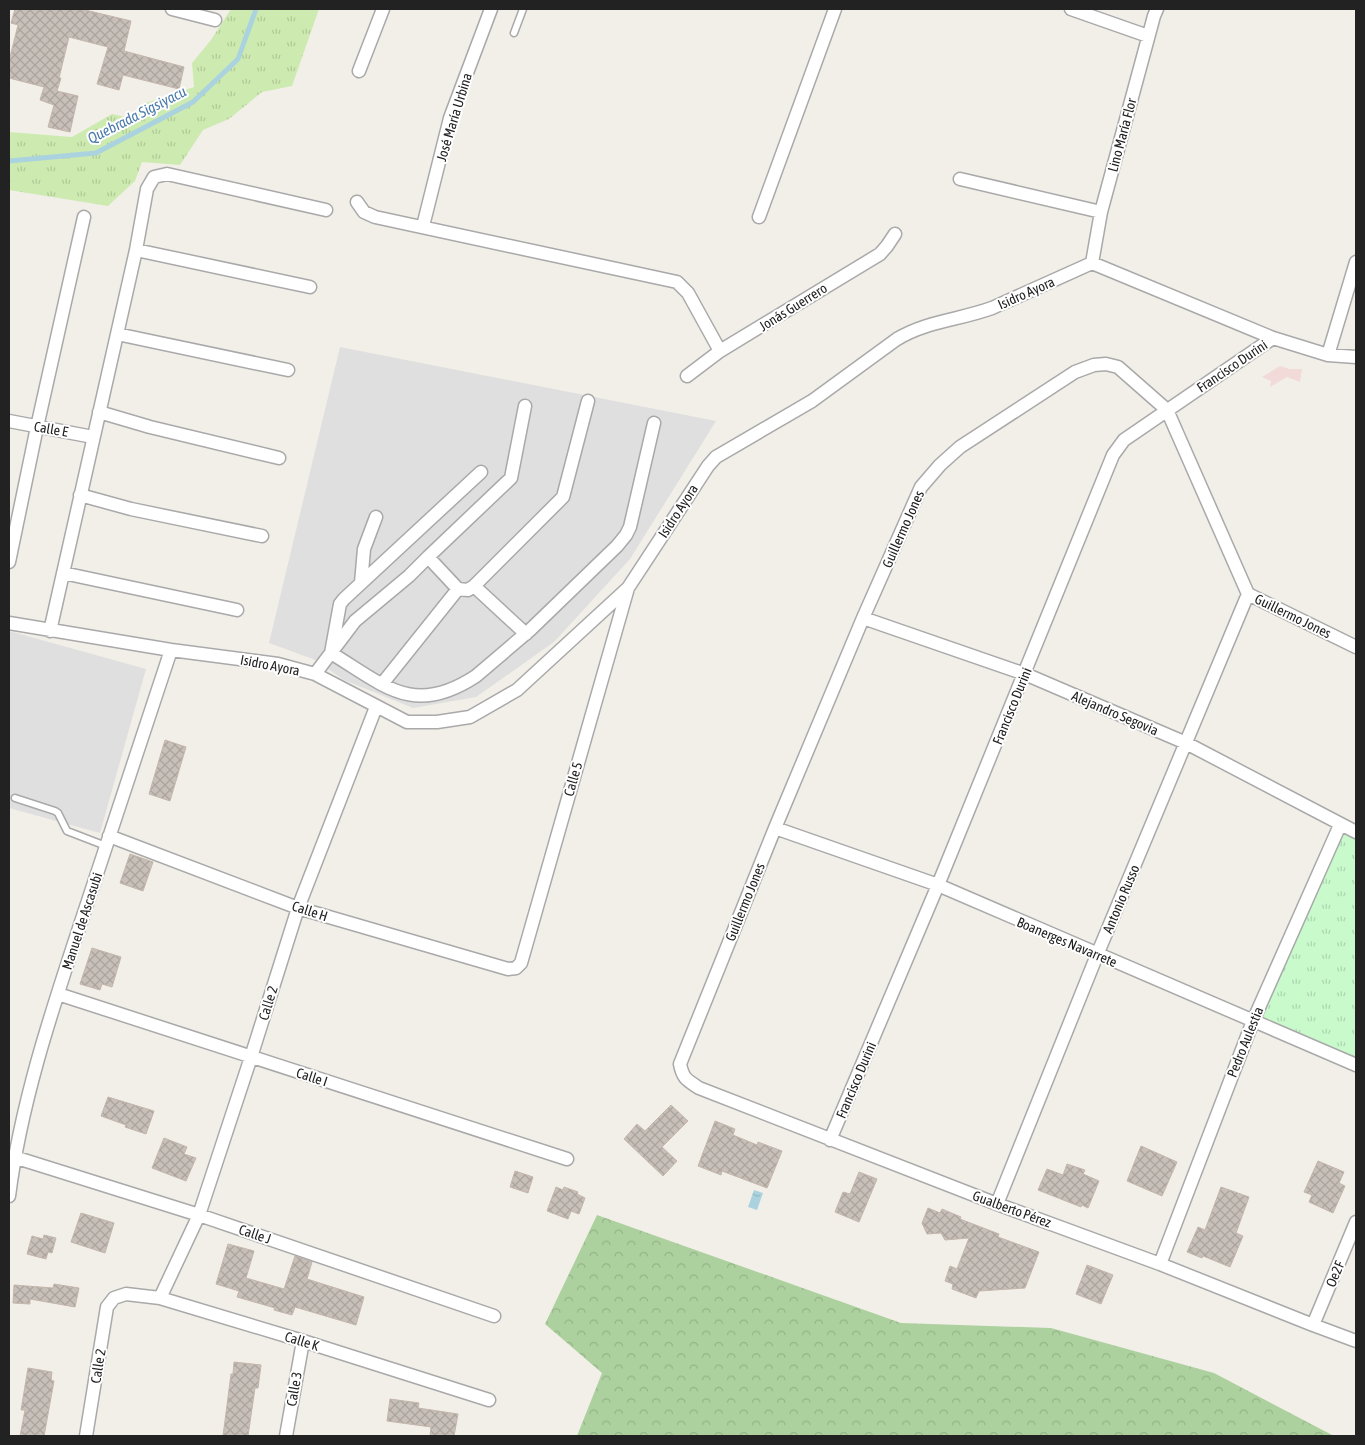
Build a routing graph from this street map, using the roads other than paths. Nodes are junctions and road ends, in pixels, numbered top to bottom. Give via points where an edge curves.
1 (172, 9) edge
2 (383, 9) edge
3 (490, 9) edge
4 (523, 9) edge
5 (835, 9) edge
6 (1072, 9) edge
7 (1157, 9) edge
8 (215, 20) dead end
9 (514, 33) dead end
10 (1148, 36) junction
11 (359, 71) dead end
12 (960, 178) dead end
13 (357, 202) dead end
14 (326, 210) dead end
15 (1101, 212) junction
16 (84, 217) dead end
17 (759, 217) dead end
18 (423, 226) junction
19 (895, 234) dead end
20 (136, 250) junction
21 (1356, 262) edge
22 (1092, 263) junction
23 (310, 287) dead end
24 (117, 334) junction
25 (1273, 338) junction
26 (720, 351) junction
27 (1328, 355) junction
28 (1356, 357) edge
29 (288, 370) dead end
30 (687, 376) dead end
31 (588, 401) dead end
32 (525, 406) dead end
33 (1167, 410) junction
34 (99, 412) junction
35 (9, 421) edge
36 (654, 423) dead end
37 (37, 427) junction
38 (93, 437) junction
39 (279, 458) dead end
40 (481, 472) dead end
41 (80, 495) junction
42 (376, 517) dead end
43 (262, 536) dead end
44 (428, 557) junction
45 (9, 562) edge
46 (63, 573) junction
47 (361, 583) junction
48 (474, 586) junction
49 (628, 588) junction
50 (458, 589) junction
51 (1248, 594) junction
52 (237, 610) dead end
53 (863, 618) junction
54 (9, 623) edge
55 (50, 631) junction
56 (526, 634) junction
57 (1356, 647) edge
58 (171, 650) junction
59 (331, 653) junction
60 (315, 674) junction
61 (1025, 674) junction
62 (382, 684) junction
63 (376, 707) junction
64 (1186, 743) junction
65 (15, 798) dead end
66 (1340, 825) junction
67 (775, 828) junction
68 (1356, 832) edge
69 (108, 841) junction
70 (938, 885) junction
71 (298, 908) junction
72 (1097, 955) junction
73 (516, 968) joint
74 (58, 994) junction
75 (1253, 1021) junction
76 (251, 1057) junction
77 (680, 1064) joint
78 (1356, 1065) edge
79 (830, 1140) junction
80 (14, 1157) junction
81 (567, 1159) dead end
82 (9, 1196) edge
83 (997, 1204) junction
84 (200, 1215) junction
85 (1356, 1222) edge
86 (1160, 1264) junction
87 (114, 1298) joint
88 (160, 1298) junction
89 (494, 1316) dead end
90 (1313, 1325) junction
91 (1356, 1340) edge
92 (303, 1341) junction
93 (489, 1400) dead end
94 (86, 1436) edge
95 (286, 1436) edge

1 - 8 street
2 - 11 street
3 - 18 street, José María Urbina via 450,118
4 - 9 lane
5 - 17 street
6 - 10 street
7 - 10 street, Lino María Flor
10 - 15 street, Lino María Flor
12 - 15 street
13 - 18 street via 370,215
14 - 20 street via 167,174 154,178 147,189
15 - 22 street, Lino María Flor
16 - 37 street
18 - 26 street via 677,282 688,293
19 - 26 street, Jonás Guerrero via 880,254
20 - 23 street
20 - 24 street
21 - 27 street
22 - 25 street
22 - 49 street, Isidro Ayora via 992,308 912,331 812,401 716,457
24 - 29 street
24 - 34 street
25 - 27 street
25 - 33 street, Francisco Durini
26 - 30 street, Jonás Guerrero
27 - 28 street
31 - 48 street via 563,497
32 - 44 street via 511,478
33 - 51 street, Guillermo Jones
33 - 53 street, Guillermo Jones via 1118,367 1094,365 1075,372 960,446 920,487
33 - 61 street, Francisco Durini via 1124,440 1113,455
34 - 38 street
34 - 39 street
35 - 37 street, Calle E
36 - 56 street via 626,535
37 - 38 street, Calle E
37 - 45 street
38 - 41 street
40 - 47 street
41 - 43 street
41 - 46 street
42 - 47 street via 364,549
44 - 50 street
44 - 59 street via 355,622
46 - 52 street
46 - 55 street
47 - 59 street via 340,604
48 - 50 street via 468,590
48 - 56 street
49 - 63 street, Isidro Ayora via 516,690 470,717 407,722
49 - 73 street, Calle 5 via 521,963
50 - 62 street
51 - 57 street, Guillermo Jones
51 - 64 street, Antonio Russo
53 - 61 street, Alejandro Segovia
53 - 67 street, Guillermo Jones
54 - 55 street, Isidro Ayora
55 - 58 street, Isidro Ayora
56 - 62 street via 476,676 446,692 415,696
58 - 60 street, Isidro Ayora via 278,664
58 - 69 street, Manuel de Ascasubi
59 - 60 street
59 - 62 street
60 - 63 street, Isidro Ayora
61 - 64 street, Alejandro Segovia
61 - 70 street, Francisco Durini
63 - 71 street, Calle 2
64 - 66 street, Alejandro Segovia
64 - 72 street, Antonio Russo
65 - 69 lane via 55,810 67,831
66 - 68 street, Alejandro Segovia
66 - 75 street, Pedro Aulestia
67 - 70 street, Boanerges Navarrete
67 - 77 street, Guillermo Jones
69 - 71 street, Calle H
69 - 74 street, Manuel de Ascasubi
70 - 72 street, Boanerges Navarrete
70 - 79 street, Francisco Durini
71 - 73 street, Calle H via 508,970
71 - 76 street, Calle 2
72 - 75 street, Boanerges Navarrete
72 - 83 street, Antonio Russo
74 - 76 street, Calle I
74 - 80 street, Manuel de Ascasubi
75 - 78 street, Boanerges Navarrete
75 - 86 street, Pedro Aulestia
76 - 81 street, Calle I
76 - 84 street, Calle 2
77 - 79 street, Gualberto Pérez via 686,1081 699,1088
79 - 83 street, Gualberto Pérez
80 - 82 street, Manuel de Ascasubi
80 - 84 street, Calle J
83 - 86 street, Gualberto Pérez
84 - 88 street, Calle 2
84 - 89 street, Calle J
85 - 90 street, Oe2F
86 - 90 street, Gualberto Pérez
87 - 88 street, Calle K via 126,1294
87 - 94 street, Calle 2 via 107,1307
88 - 92 street, Calle K
90 - 91 street, Gualberto Pérez
92 - 93 street, Calle K
92 - 95 street, Calle 3

